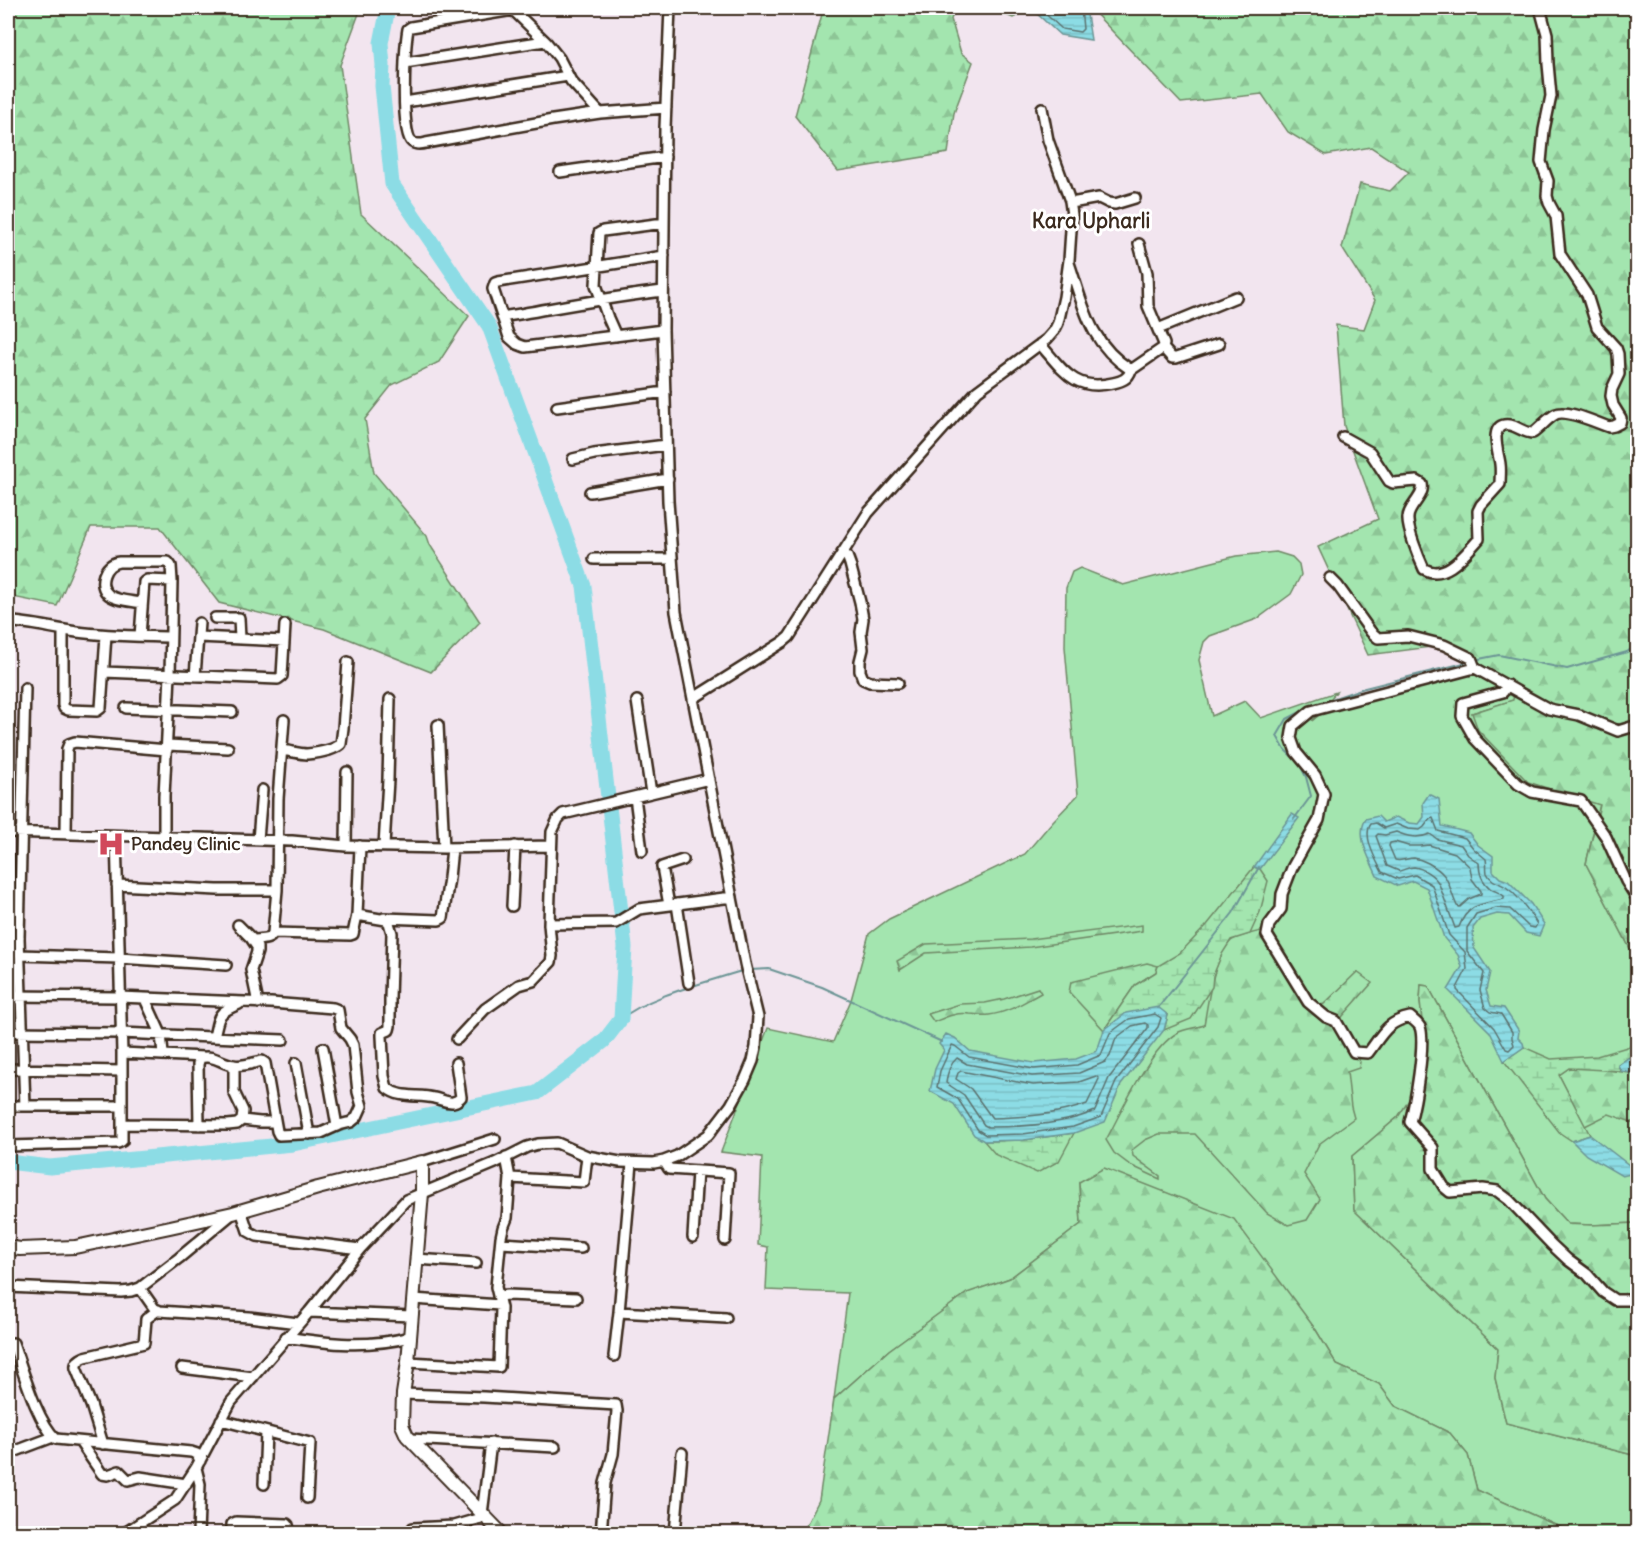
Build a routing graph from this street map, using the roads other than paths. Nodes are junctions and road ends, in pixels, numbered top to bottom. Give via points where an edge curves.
1 (670, 8) edge
2 (1540, 8) edge
3 (545, 41) junction
4 (405, 63) junction
5 (568, 76) junction
6 (405, 102) junction
7 (666, 108) junction
8 (1042, 108) dead end
9 (600, 114) junction
10 (665, 157) junction
11 (560, 172) dead end
12 (1135, 198) dead end
13 (1071, 203) junction
14 (664, 223) junction
15 (1139, 244) dead end
16 (664, 256) junction
17 (1069, 260) junction
18 (597, 266) junction
19 (663, 291) junction
20 (1236, 297) dead end
21 (601, 300) junction
22 (502, 317) junction
23 (1158, 329) junction
24 (663, 330) junction
25 (616, 336) junction
26 (1040, 344) junction
27 (1220, 344) dead end
28 (1163, 348) junction
29 (1131, 370) junction
30 (665, 392) junction
31 (557, 407) dead end
32 (1343, 437) dead end
33 (666, 445) junction
34 (573, 459) dead end
35 (668, 479) junction
36 (590, 492) dead end
37 (842, 553) junction
38 (594, 559) dead end
39 (672, 559) junction
40 (1330, 578) dead end
41 (172, 581) junction
42 (142, 603) junction
43 (215, 618) dead end
44 (8, 622) edge
45 (199, 623) dead end
46 (285, 625) dead end
47 (63, 630) junction
48 (106, 635) junction
49 (140, 636) junction
50 (170, 637) junction
51 (198, 638) junction
52 (240, 639) junction
53 (284, 641) junction
54 (348, 662) dead end
55 (1475, 668) junction
56 (104, 672) junction
57 (170, 675) junction
58 (195, 676) junction
59 (898, 683) dead end
60 (1507, 685) junction
61 (25, 688) dead end
62 (694, 698) junction
63 (390, 699) dead end
64 (637, 701) dead end
65 (126, 708) dead end
66 (168, 709) junction
67 (232, 712) dead end
68 (284, 720) dead end
69 (438, 725) dead end
70 (1638, 725) edge
71 (167, 747) junction
72 (228, 748) dead end
73 (282, 750) junction
74 (347, 771) dead end
75 (709, 779) junction
76 (262, 790) dead end
77 (651, 794) junction
78 (630, 798) junction
79 (8, 832) edge
80 (20, 832) junction
81 (66, 834) junction
82 (116, 836) junction
83 (164, 837) junction
84 (258, 840) junction
85 (278, 840) junction
86 (346, 846) junction
87 (360, 846) junction
88 (384, 846) junction
89 (515, 846) junction
90 (551, 846) junction
91 (448, 848) junction
92 (642, 851) dead end
93 (683, 860) dead end
94 (117, 885) junction
95 (277, 890) junction
96 (732, 897) junction
97 (1638, 900) edge
98 (673, 905) junction
99 (512, 906) dead end
100 (357, 915) junction
101 (384, 918) junction
102 (549, 924) junction
103 (238, 925) dead end
104 (273, 933) junction
105 (253, 940) junction
106 (19, 956) junction
107 (118, 958) junction
108 (226, 965) dead end
109 (689, 983) dead end
110 (8, 996) edge
111 (20, 997) junction
112 (119, 997) junction
113 (145, 999) junction
114 (243, 1002) junction
115 (258, 1003) junction
116 (23, 1031) junction
117 (8, 1032) edge
118 (121, 1033) junction
119 (161, 1034) junction
120 (214, 1037) junction
121 (457, 1039) dead end
122 (283, 1040) dead end
123 (322, 1048) dead end
124 (122, 1053) junction
125 (163, 1054) junction
126 (203, 1057) junction
127 (296, 1063) dead end
128 (456, 1063) dead end
129 (234, 1065) junction
130 (8, 1069) edge
131 (24, 1069) junction
132 (122, 1071) junction
133 (8, 1106) edge
134 (25, 1106) junction
135 (121, 1106) junction
136 (242, 1120) junction
137 (275, 1122) junction
138 (122, 1125) junction
139 (199, 1125) junction
140 (337, 1126) junction
141 (309, 1134) junction
142 (495, 1138) dead end
143 (8, 1146) edge
144 (587, 1156) junction
145 (506, 1157) junction
146 (664, 1161) junction
147 (422, 1162) junction
148 (632, 1163) junction
149 (697, 1171) junction
150 (510, 1178) junction
151 (422, 1193) junction
152 (237, 1212) junction
153 (693, 1237) dead end
154 (725, 1239) dead end
155 (501, 1243) junction
156 (8, 1247) edge
157 (581, 1248) dead end
158 (360, 1249) junction
159 (416, 1259) junction
160 (476, 1263) dead end
161 (8, 1287) edge
162 (140, 1288) junction
163 (576, 1298) dead end
164 (413, 1299) junction
165 (1638, 1300) edge
166 (499, 1301) junction
167 (158, 1310) junction
168 (309, 1312) junction
169 (620, 1312) junction
170 (412, 1316) junction
171 (726, 1318) dead end
172 (298, 1323) junction
173 (286, 1337) junction
174 (410, 1337) junction
175 (13, 1343) dead end
176 (614, 1356) dead end
177 (408, 1362) junction
178 (182, 1368) dead end
179 (253, 1377) junction
180 (403, 1394) junction
181 (221, 1420) junction
182 (266, 1432) junction
183 (53, 1437) junction
184 (410, 1439) junction
185 (80, 1442) junction
186 (491, 1443) junction
187 (103, 1444) junction
188 (555, 1448) dead end
189 (682, 1453) dead end
190 (8, 1454) edge
191 (198, 1464) junction
192 (186, 1484) junction
193 (264, 1484) dead end
194 (307, 1498) dead end
195 (484, 1516) junction
196 (124, 1533) edge
197 (198, 1533) edge
198 (232, 1533) edge
199 (290, 1533) edge
200 (411, 1533) edge
201 (502, 1533) edge
202 (601, 1533) edge
203 (675, 1533) edge

1 - 7 street
2 - 32 street via 1547,34 1551,96 1541,162 1548,181 1547,196 1556,216 1560,254 1587,295 1597,327 1618,354 1619,374 1611,400 1620,423 1609,427 1561,413 1533,433 1511,425 1501,427 1496,434 1500,484 1478,511 1479,538 1449,569 1441,572 1424,569 1408,523 1422,484 1392,483 1370,452
3 - 4 street
3 - 4 street via 513,10 508,10 411,27 407,31
3 - 5 street
4 - 6 street
5 - 6 street
5 - 9 street
6 - 9 street via 408,136 416,144
7 - 9 street
7 - 10 street
8 - 13 street via 1048,140
10 - 11 street
10 - 14 street
12 - 13 street via 1115,204 1099,198
13 - 17 street
14 - 16 street
14 - 18 street via 600,232
15 - 23 street via 1147,273 1148,306
16 - 18 street
16 - 19 street
17 - 26 street via 1058,323
17 - 29 street via 1095,335 1111,355
18 - 21 street via 596,285
18 - 22 street via 495,283 493,289
19 - 21 street
19 - 24 street
20 - 23 street
21 - 22 street
21 - 25 street
22 - 25 street via 511,340 525,347
23 - 28 street
24 - 25 street
24 - 30 street
26 - 29 street via 1077,382 1123,381
26 - 37 street via 977,391 868,513
27 - 28 street via 1176,358
28 - 29 street
30 - 31 street
30 - 33 street
33 - 34 street
33 - 35 street
35 - 36 street
35 - 39 street
37 - 59 street via 850,564 862,611 862,676 870,682
37 - 62 street via 783,642
38 - 39 street
39 - 62 street via 676,608
40 - 55 street via 1378,638 1408,636 1444,645 1471,658
41 - 42 street via 145,581
41 - 42 street via 168,562 114,562 103,579 107,594
41 - 50 street
42 - 49 street
43 - 52 street via 239,618
44 - 47 street
45 - 51 street
46 - 53 street
47 - 48 street
47 - 56 street via 64,708 100,710
48 - 49 street
48 - 56 street
49 - 50 street
50 - 57 street
51 - 52 street
51 - 58 street
52 - 53 street
53 - 58 street via 280,679
54 - 73 street via 341,744 307,754
55 - 60 street
55 - 165 street via 1311,711 1293,726 1291,738 1296,752 1315,775 1324,794 1319,820 1292,867 1281,909 1269,925 1268,935 1308,1002 1337,1021 1354,1052 1368,1053 1397,1019 1410,1017 1420,1026 1422,1047 1410,1122 1433,1148 1433,1169 1444,1187 1450,1192 1497,1191 1603,1292 1615,1300
56 - 57 street
57 - 58 street
57 - 66 street
60 - 70 street via 1549,709 1579,715 1618,731
60 - 97 street via 1503,693 1463,703 1462,716 1475,739 1518,784 1532,792 1581,801 1606,837
61 - 80 street
62 - 75 street
63 - 88 street
64 - 77 street
65 - 66 street
66 - 67 street
66 - 71 street
68 - 73 street
69 - 91 street
71 - 72 street
71 - 81 street via 69,744
71 - 83 street
73 - 85 street
74 - 86 street
75 - 77 street
75 - 96 street
76 - 84 street
77 - 78 street
78 - 90 street via 562,814 554,825
78 - 92 street
79 - 80 street
80 - 81 street
80 - 106 street
81 - 82 street
82 - 83 street
82 - 94 street
83 - 84 street
84 - 85 street
85 - 86 street
85 - 95 street
86 - 87 street
87 - 88 street
87 - 100 street
88 - 91 street
89 - 90 street
89 - 91 street
89 - 99 street
90 - 102 street
91 - 101 street via 449,879 442,918
93 - 98 street via 662,867
94 - 95 street
94 - 107 street
95 - 104 street
96 - 98 street
96 - 146 street via 758,1017 753,1061 731,1105 708,1135
98 - 102 street via 639,909 616,923
98 - 109 street
100 - 101 street
100 - 104 street via 351,935
101 - 128 street via 392,934 390,1026 381,1036 386,1086 404,1096 456,1101 461,1097
102 - 121 street via 551,962 533,981 515,987 485,1009
103 - 105 street
104 - 105 street via 270,938
105 - 115 street via 257,952 251,970
106 - 107 street
106 - 111 street
107 - 108 street
107 - 112 street
110 - 111 street
111 - 112 street
111 - 116 street
112 - 113 street
112 - 118 street
113 - 114 street
113 - 119 street
114 - 115 street
114 - 120 street via 221,1013
115 - 140 street via 338,1010 341,1028 353,1046 362,1106 354,1120
116 - 117 street
116 - 118 street
116 - 131 street
118 - 119 street
118 - 124 street
119 - 120 street
119 - 125 street
120 - 122 street
123 - 140 street
124 - 125 street
124 - 132 street
125 - 126 street
126 - 129 street
126 - 139 street via 198,1064
127 - 141 street
129 - 136 street via 234,1092 243,1111
129 - 137 street via 265,1063
130 - 131 street
131 - 132 street
131 - 134 street
132 - 135 street
133 - 134 street
134 - 135 street
135 - 138 street
136 - 137 street
136 - 139 street via 237,1124
137 - 141 street via 279,1135
138 - 139 street
138 - 143 street via 120,1143
140 - 141 street
142 - 147 street
144 - 145 street via 549,1143 527,1147
144 - 148 street
144 - 150 street via 584,1182
145 - 150 street
145 - 151 street
146 - 148 street
146 - 149 street via 669,1169
147 - 151 street
147 - 152 street
148 - 169 street
149 - 153 street
149 - 154 street via 729,1173
150 - 155 street
151 - 158 street via 403,1203
151 - 159 street
152 - 156 street via 75,1247
152 - 158 street via 248,1231 257,1236
152 - 162 street
155 - 157 street
155 - 166 street via 496,1285
158 - 168 street
159 - 160 street
159 - 164 street
161 - 162 street via 121,1292
162 - 167 street
163 - 166 street via 508,1294
164 - 166 street
164 - 170 street
166 - 177 street via 499,1367
167 - 172 street
167 - 187 street via 146,1319 144,1343 85,1357 76,1364
168 - 170 street
168 - 172 street
169 - 171 street
169 - 176 street
170 - 174 street
172 - 173 street
173 - 174 street via 358,1344
173 - 179 street
174 - 177 street
175 - 183 street
177 - 180 street
178 - 179 street
179 - 181 street via 229,1404
180 - 184 street via 402,1425
180 - 202 street via 615,1405
181 - 182 street
181 - 191 street
182 - 193 street
182 - 194 street via 310,1443
183 - 185 street
183 - 190 street
184 - 186 street
184 - 195 street
185 - 187 street
185 - 192 street via 102,1474 119,1471 129,1480
186 - 188 street
186 - 195 street
187 - 191 street via 191,1452 197,1454
189 - 203 street
191 - 192 street
191 - 197 street
192 - 196 street via 172,1503
195 - 200 street via 449,1526 413,1528
195 - 201 street
198 - 199 street via 232,1524 236,1522 287,1524

